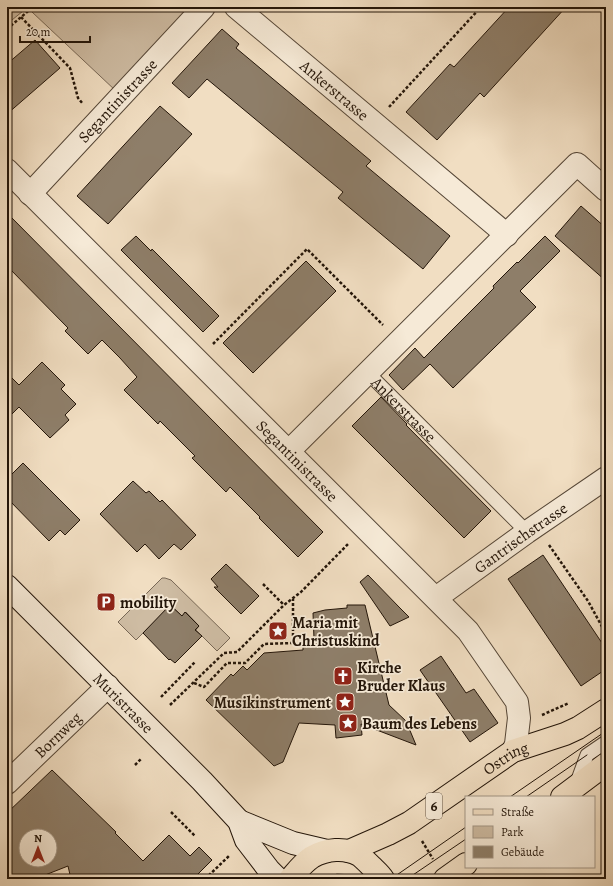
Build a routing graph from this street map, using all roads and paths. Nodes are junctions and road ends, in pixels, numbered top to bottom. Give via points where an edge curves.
1 (33, 7) edge
2 (204, 7) edge
3 (236, 7) edge
4 (481, 7) edge
5 (21, 17) junction
6 (7, 29) edge
7 (99, 120) junction
8 (374, 124) junction
9 (7, 170) edge
10 (606, 190) edge
11 (30, 194) junction
12 (507, 234) junction
13 (400, 341) junction
14 (197, 360) junction
15 (368, 372) junction
16 (288, 451) junction
17 (606, 478) edge
18 (532, 529) junction
19 (354, 539) dead end
20 (263, 584) dead end
21 (7, 586) edge
22 (436, 598) junction
23 (292, 599) junction
24 (284, 605) junction
25 (606, 634) edge
26 (195, 662) dead end
27 (194, 682) junction
28 (108, 686) junction
29 (161, 697) dead end
30 (170, 705) dead end
31 (606, 710) edge
32 (606, 742) edge
33 (513, 751) junction
34 (141, 759) dead end
35 (606, 764) edge
36 (135, 765) dead end
37 (7, 783) edge
38 (568, 793) edge
39 (170, 812) dead end
40 (239, 821) junction
41 (195, 836) dead end
42 (419, 838) dead end
43 (234, 851) dead end
44 (328, 851) junction
45 (349, 851) junction
46 (465, 864) edge
47 (440, 870) edge
48 (205, 879) edge
49 (278, 879) edge
50 (290, 879) edge
51 (383, 879) edge

1 - 5 path
2 - 7 street, Segantinistrasse
3 - 8 street, Ankerstrasse
4 - 8 path
5 - 6 path
5 - 7 path via 70,68 78,98
7 - 11 street, Segantinistrasse
8 - 12 street, Ankerstrasse
9 - 11 street, Segantinistrasse
10 - 12 street, Ankerstrasse via 577,164
11 - 14 street, Segantinistrasse
12 - 13 street, Ankerstrasse
13 - 14 path via 307,249
13 - 15 street, Ankerstrasse
14 - 16 street, Segantinistrasse
15 - 16 street
15 - 18 lane, Ankerstrasse
16 - 22 street, Segantinistrasse
17 - 18 street, Gantrischstrasse
18 - 22 street, Gantrischstrasse
18 - 25 path via 588,601
19 - 23 path
20 - 24 path
21 - 28 street, Muristrasse
22 - 33 street, Segantinistrasse via 468,631 517,702 519,718
23 - 24 path
23 - 27 path via 293,643 264,644 245,663 227,663 204,687
24 - 27 path via 237,652 224,653
26 - 29 path
27 - 30 path
28 - 37 street, Bornweg
28 - 40 street, Muristrasse
31 - 33 main road, Ostring / 6 via 565,734
32 - 38 lane via 587,755
33 - 45 main road, Ostring / 6 via 409,823
34 - 36 path
35 - 38 main road
39 - 41 path
40 - 44 street, Muristrasse via 293,843
40 - 49 street, Muristrasse via 246,840
42 - 47 path
43 - 48 path
44 - 45 main road
44 - 50 main road via 312,857
45 - 51 main road via 365,860
46 - 47 main road

